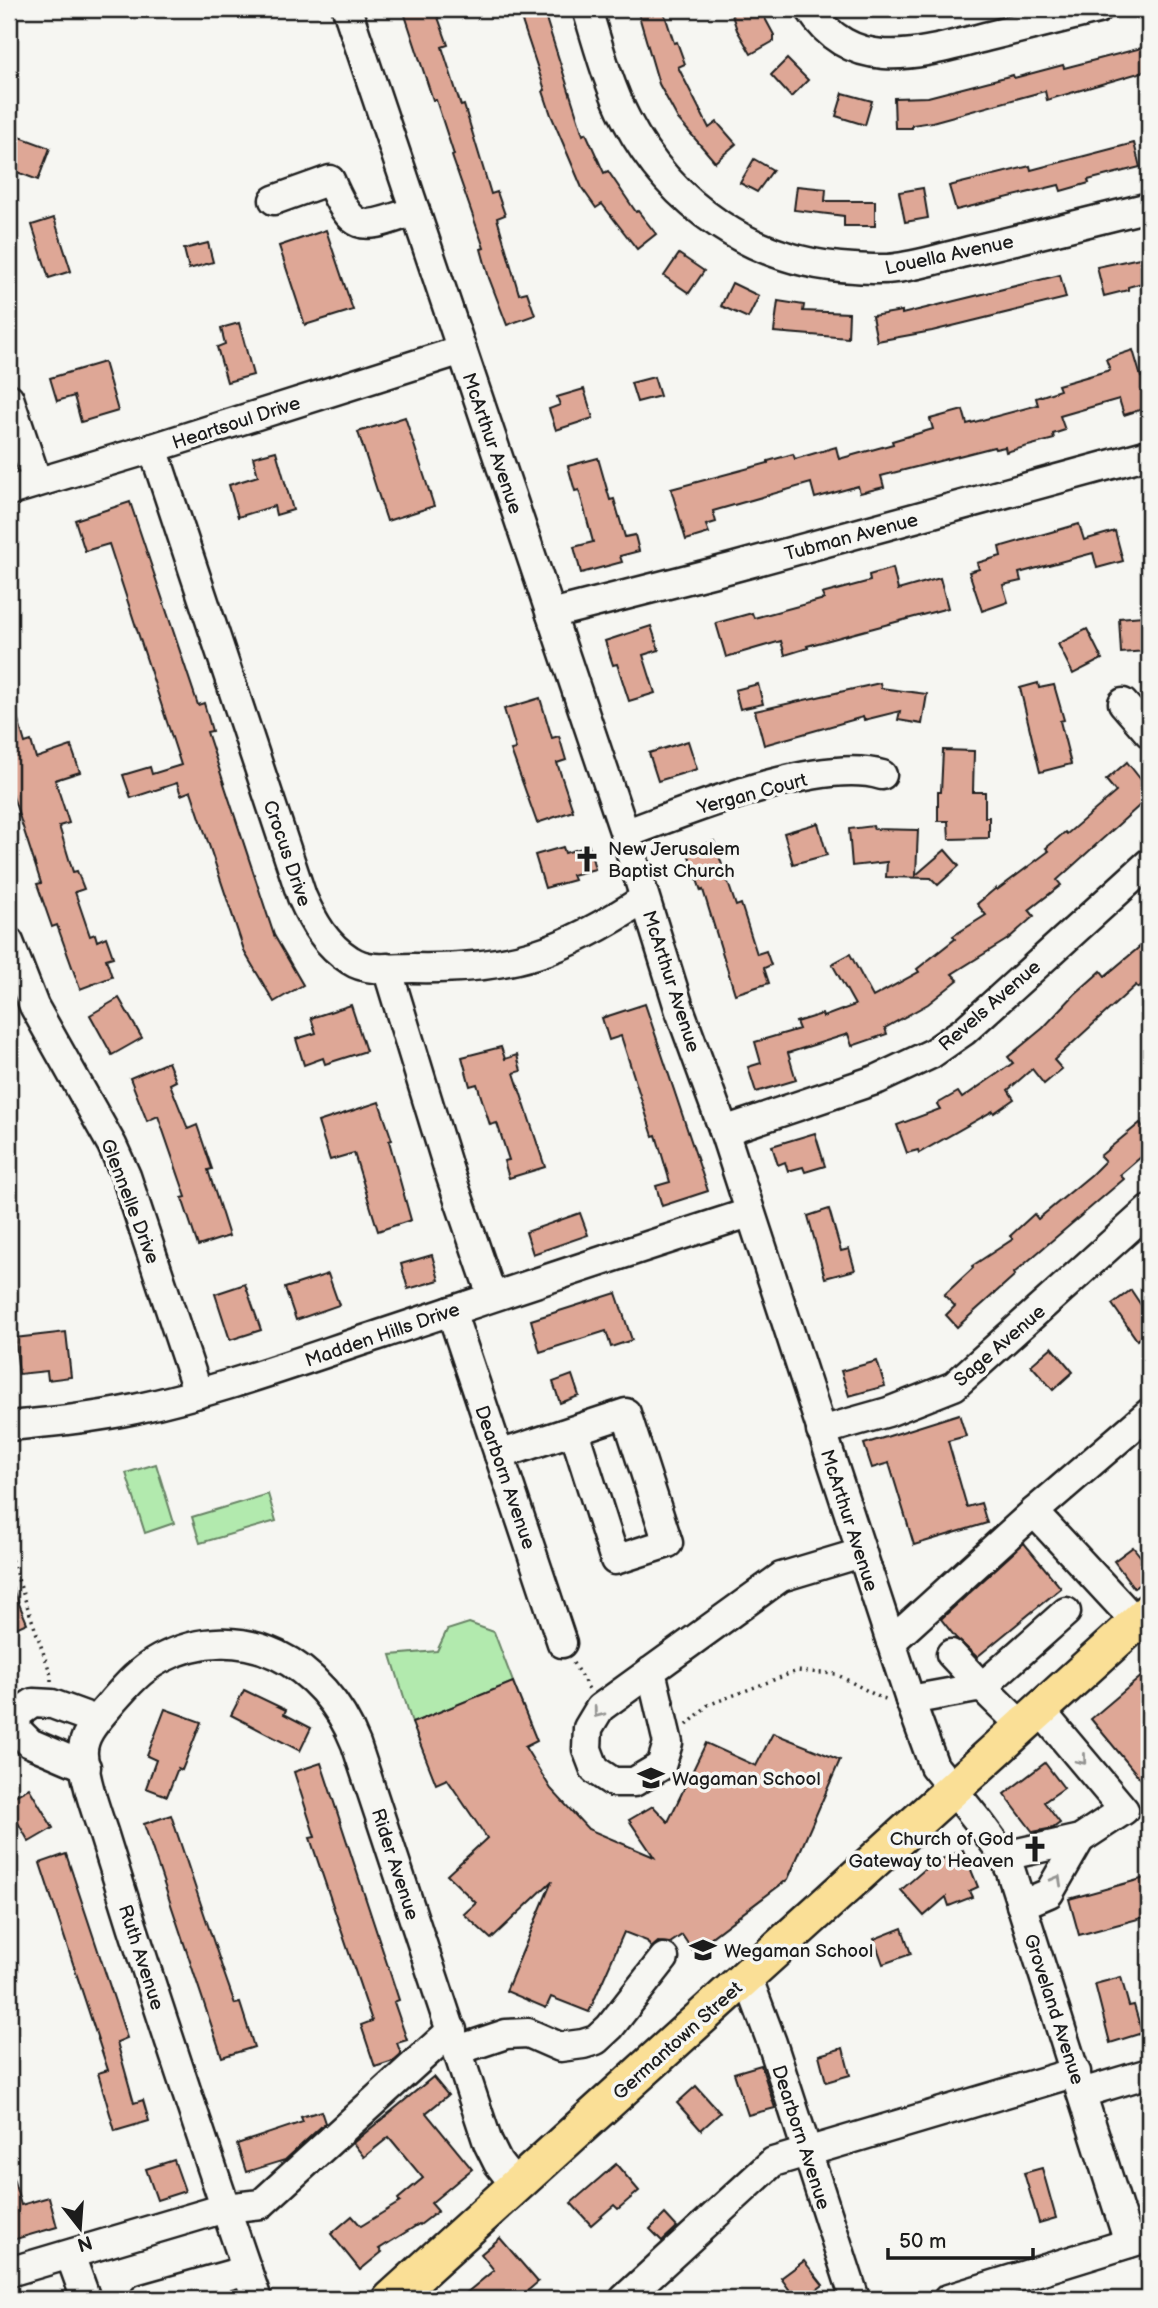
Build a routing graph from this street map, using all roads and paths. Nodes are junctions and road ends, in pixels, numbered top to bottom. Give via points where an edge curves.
1 (347, 9) edge
2 (587, 9) edge
3 (810, 9) edge
4 (1098, 9) edge
5 (274, 200) dead end
6 (1149, 207) edge
7 (415, 211) junction
8 (462, 350) junction
9 (9, 398) edge
10 (153, 448) junction
11 (1149, 454) edge
12 (37, 482) junction
13 (9, 491) edge
14 (551, 614) junction
15 (1123, 703) dead end
16 (1149, 733) edge
17 (882, 775) dead end
18 (625, 834) junction
19 (1149, 863) edge
20 (645, 899) junction
21 (9, 942) edge
22 (387, 968) junction
23 (724, 1131) junction
24 (1149, 1210) edge
25 (749, 1213) junction
26 (492, 1296) junction
27 (451, 1311) junction
28 (198, 1393) junction
29 (1149, 1413) edge
30 (9, 1426) edge
31 (574, 1431) junction
32 (821, 1432) junction
33 (499, 1455) junction
34 (1034, 1512) junction
35 (9, 1553) edge
36 (861, 1553) junction
37 (1066, 1612) dead end
38 (1143, 1616) edge
39 (891, 1642) junction
40 (562, 1643) joint
41 (182, 1650) joint
42 (951, 1654) dead end
43 (651, 1671) junction
44 (982, 1687) junction
45 (910, 1700) junction
46 (52, 1704) junction
47 (600, 1708) junction
48 (1032, 1718) junction
49 (96, 1720) junction
50 (668, 1742) junction
51 (86, 1767) junction
52 (952, 1790) junction
53 (1080, 1839) junction
54 (1004, 1856) junction
55 (1021, 1905) junction
56 (664, 1958) dead end
57 (747, 1976) junction
58 (455, 2040) junction
59 (1149, 2073) edge
60 (1079, 2083) junction
61 (807, 2151) junction
62 (516, 2186) junction
63 (225, 2208) junction
64 (1139, 2240) edge
65 (70, 2255) junction
66 (247, 2270) junction
67 (9, 2272) edge
68 (86, 2299) edge
69 (144, 2299) edge
70 (257, 2299) edge
71 (391, 2299) edge
72 (624, 2299) edge
73 (855, 2299) edge
74 (948, 2299) edge

1 - 7 street, McArthur Avenue
2 - 6 street, Louella Avenue via 618,100 653,163 709,218 762,249 835,267 895,268
3 - 4 street via 843,42 891,56
5 - 7 street via 331,180 343,209 357,222 367,225
7 - 8 street, McArthur Avenue
8 - 10 street, Heartsoul Drive
8 - 14 street, McArthur Avenue
9 - 12 street
10 - 12 street, Heartsoul Drive
10 - 22 street, Crocus Drive via 314,925 351,961
11 - 14 street, Tubman Avenue
12 - 13 street, Heartsoul Drive
14 - 18 street, McArthur Avenue
15 - 16 street
17 - 18 street, Yergan Court via 848,770 788,781
18 - 20 street, McArthur Avenue
19 - 23 street, Revels Avenue via 964,1031 931,1054 878,1079
20 - 22 street, Crocus Drive via 587,935 524,959 474,968
20 - 23 street, McArthur Avenue
21 - 28 street, Glennelle Drive via 34,1006 126,1176
22 - 26 street
23 - 25 street, McArthur Avenue
24 - 32 street, Sage Avenue via 954,1386
25 - 26 street, Madden Hills Drive
25 - 32 street, McArthur Avenue
26 - 27 street, Madden Hills Drive
27 - 28 street, Madden Hills Drive
27 - 33 street, Dearborn Avenue
28 - 30 street, Madden Hills Drive via 90,1418
29 - 34 street
31 - 31 street via 615,1560 668,1543 626,1413
31 - 33 street
32 - 36 street, McArthur Avenue
33 - 40 street, Dearborn Avenue
34 - 38 street
34 - 39 street
35 - 46 path via 51,1675
36 - 39 street, McArthur Avenue
36 - 43 street via 781,1577
37 - 44 street
38 - 48 main road, Germantown Street
39 - 45 street, McArthur Avenue
40 - 47 path
41 - 49 street, Ruth Avenue via 145,1669
41 - 58 street, Rider Avenue via 230,1644 280,1656 314,1679 342,1713
42 - 44 street
43 - 47 street
43 - 50 street
44 - 45 street
44 - 48 street
45 - 50 path via 881,1698 836,1674 797,1671 708,1705
45 - 52 street, McArthur Avenue via 934,1766
46 - 49 street
46 - 51 street via 33,1703 17,1714 16,1729 30,1743
47 -> 50 street via 588,1728 587,1749 595,1770 613,1782 634,1782 661,1766
48 - 52 main road, Germantown Street
48 -> 53 street via 1124,1810
49 - 51 street, Ruth Avenue via 85,1741
51 - 63 street, Ruth Avenue via 94,1806
52 - 54 street, Groveland Avenue
52 - 57 main road, Germantown Street
53 - 54 street
55 -> 53 street via 1049,1893
54 - 55 street, Groveland Avenue
55 - 60 street, Groveland Avenue
56 - 58 street via 596,2040 560,2047 528,2033
57 - 61 street, Dearborn Avenue
57 - 62 main road, Germantown Street
58 - 62 street, Rider Avenue via 488,2143
58 - 63 street via 261,2204
59 - 60 street
60 - 61 street
60 - 64 street, Groveland Avenue
61 - 72 street via 773,2162
61 - 73 street, Dearborn Avenue
62 - 71 main road, Germantown Street
63 - 65 street
63 - 66 street, Ruth Avenue
64 - 74 street
65 - 67 street
65 - 68 street
66 - 69 street
66 - 70 street, Ruth Avenue

